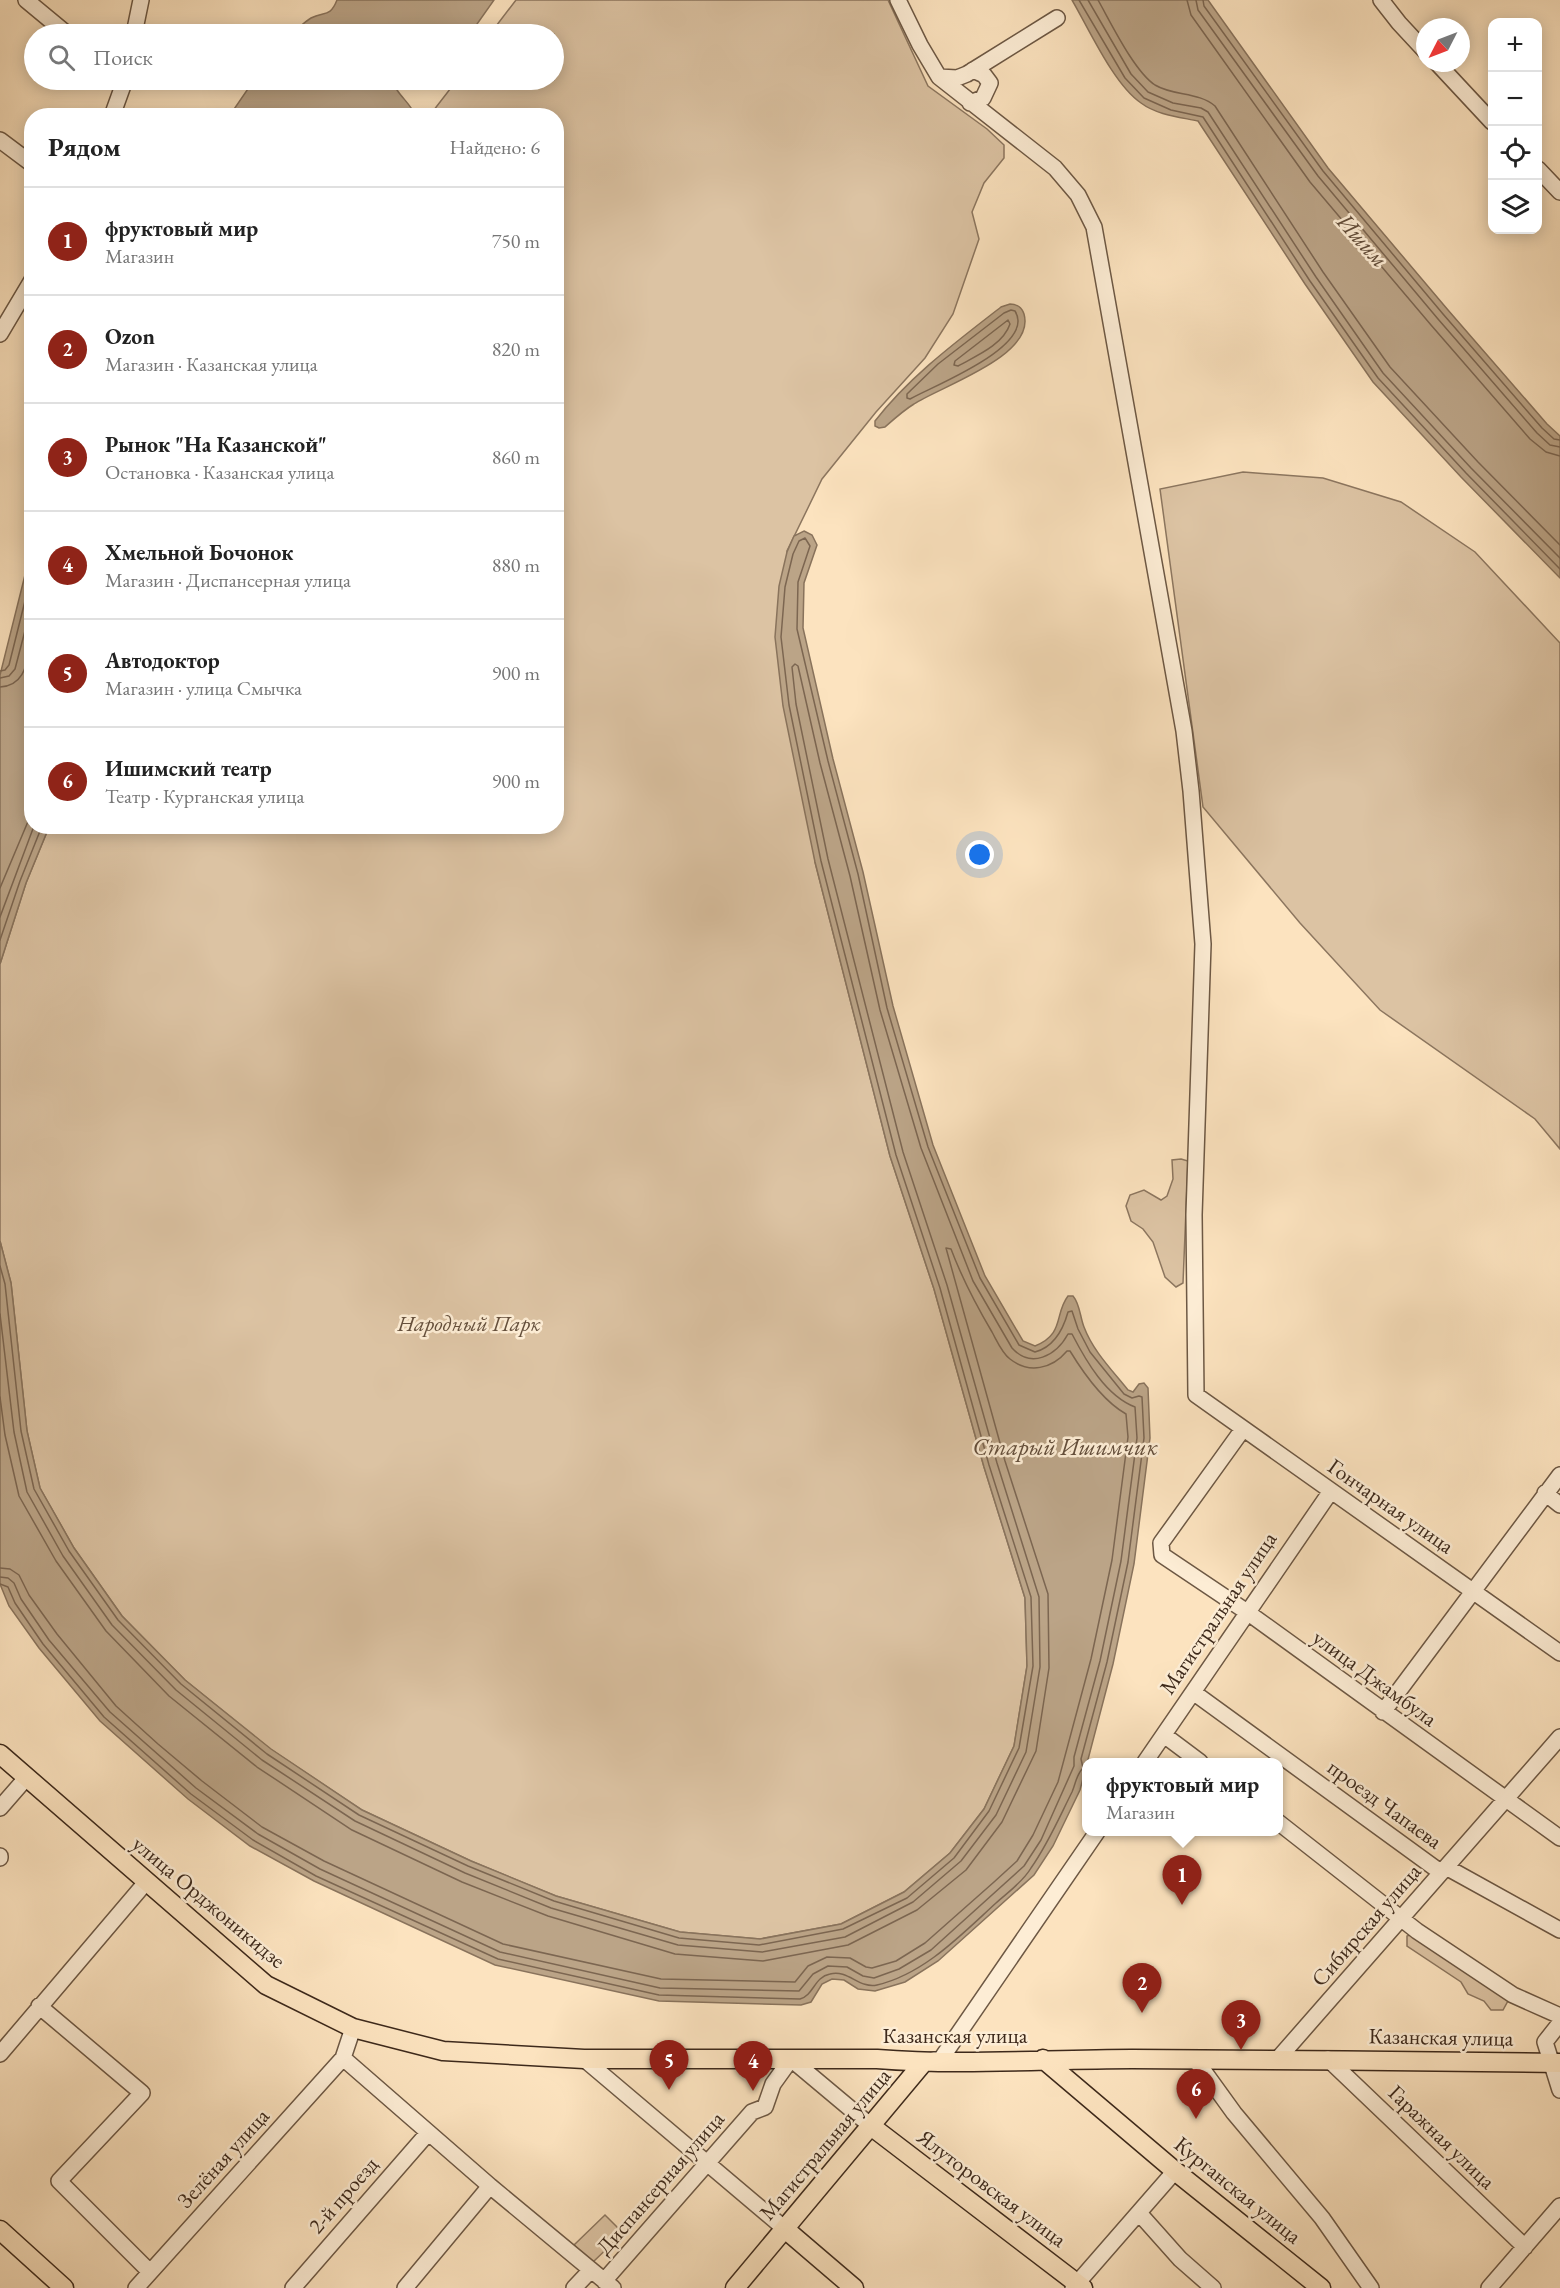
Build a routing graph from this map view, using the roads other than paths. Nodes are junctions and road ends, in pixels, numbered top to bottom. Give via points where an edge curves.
1 (27, 0) edge
2 (141, 0) edge
3 (898, 0) edge
4 (1381, 0) edge
5 (1057, 18) dead end
6 (56, 24) edge
7 (136, 24) edge
8 (1416, 41) edge
9 (973, 70) junction
10 (1445, 72) edge
11 (939, 77) junction
12 (120, 90) edge
13 (970, 103) junction
14 (114, 108) edge
15 (1488, 118) edge
16 (0, 140) edge
17 (24, 158) edge
18 (1542, 173) edge
19 (1560, 192) edge
20 (24, 294) edge
21 (0, 334) edge
22 (1243, 1429) junction
23 (1560, 1475) edge
24 (1331, 1491) junction
25 (1545, 1493) junction
26 (1560, 1504) edge
27 (1473, 1592) junction
28 (1247, 1612) junction
29 (1560, 1653) edge
30 (1193, 1692) junction
31 (1383, 1712) junction
32 (1164, 1735) junction
33 (1560, 1737) edge
34 (0, 1754) edge
35 (1148, 1758) edge
36 (1195, 1758) edge
37 (27, 1777) junction
38 (1505, 1799) junction
39 (0, 1808) edge
40 (1283, 1826) edge
41 (1094, 1836) edge
42 (1560, 1838) edge
43 (1446, 1867) junction
44 (147, 1881) junction
45 (1402, 1917) junction
46 (1560, 1930) edge
47 (39, 2006) junction
48 (1560, 2016) edge
49 (1560, 2023) edge
50 (353, 2028) junction
51 (0, 2054) edge
52 (343, 2058) junction
53 (584, 2059) junction
54 (791, 2059) junction
55 (863, 2059) junction
56 (1195, 2059) junction
57 (1328, 2059) junction
58 (1042, 2060) junction
59 (1276, 2061) junction
60 (923, 2062) junction
61 (1555, 2063) edge
62 (1560, 2090) edge
63 (894, 2100) junction
64 (871, 2126) junction
65 (428, 2133) junction
66 (707, 2161) junction
67 (1175, 2171) junction
68 (490, 2186) junction
69 (1560, 2206) edge
70 (1139, 2213) junction
71 (785, 2229) junction
72 (0, 2230) edge
73 (1525, 2247) junction
74 (591, 2270) junction
75 (150, 2272) junction
76 (609, 2285) edge
77 (742, 2285) edge
78 (1077, 2286) edge
79 (64, 2288) edge
80 (136, 2288) edge
81 (293, 2288) edge
82 (405, 2288) edge
83 (574, 2288) edge
84 (854, 2288) edge
85 (1213, 2288) edge
86 (1321, 2288) edge
87 (1371, 2288) edge
88 (1489, 2288) edge

1 - 6 street
2 - 7 street
3 - 11 street
4 - 8 street
5 - 9 street
9 - 11 street via 957,78
9 - 13 street via 984,75 990,84 983,98
10 - 15 street
11 - 13 street
12 - 14 street
13 - 22 street, Гончарная улица via 1055,168 1078,195 1094,227 1184,731 1191,791 1203,944 1194,1215 1196,1395
16 - 17 street
18 - 19 street
20 - 21 street
22 - 24 street, Гончарная улица
22 - 28 street, улица Джамбула via 1161,1543 1162,1555
23 - 25 street
24 - 27 street, Гончарная улица
24 - 28 street, Магистральная улица
25 - 26 street
25 - 27 street
27 - 29 street, Гончарная улица
27 - 31 street
28 - 30 street, Магистральная улица
28 - 31 street, улица Джамбула
30 - 32 street, Магистральная улица
30 - 43 street, проезд Чапаева via 1439,1871
31 - 38 street, улица Джамбула
32 - 35 street, Магистральная улица
32 - 36 street
33 - 38 street, Сибирская улица
34 - 37 main road, улица Орджоникидзе
37 - 39 street
37 - 44 main road, улица Орджоникидзе
38 - 42 street, улица Джамбула
38 - 43 street, Сибирская улица
40 - 45 street
41 - 60 street, Магистральная улица via 941,2059
43 - 45 street, Сибирская улица
43 - 46 street, проезд Чапаева
44 - 47 street
44 - 50 main road, улица Орджоникидзе via 266,1985
45 - 48 street via 1513,1995
45 - 59 street, Сибирская улица
47 - 51 street
47 - 75 street via 142,2093 59,2181
49 - 61 street via 1545,2042
50 - 52 street
50 - 53 main road, Казанская улица via 443,2051
52 - 65 street
52 - 75 street, Зелёная улица
53 - 54 main road, Казанская улица
53 - 66 street
54 - 55 main road, Казанская улица
54 - 64 street
54 - 66 street, Диспансерная улица via 773,2084 765,2107 752,2112
55 - 60 main road, Казанская улица
55 - 63 main road via 890,2069 896,2080
56 - 58 main road, Казанская улица
56 - 59 main road, Казанская улица
56 - 87 street via 1322,2218
57 - 59 main road, Казанская улица
57 - 61 main road, Казанская улица
57 - 73 street, Гаражная улица
58 - 60 main road, Казанская улица
58 - 67 main road, Курганская улица
60 - 63 main road, Магистральная улица
61 - 62 street
63 - 64 main road, Магистральная улица
64 - 71 main road, Магистральная улица
64 - 78 main road, Ялуторовская улица
65 - 68 street
65 - 81 street, 2-й проезд
66 - 71 street
66 - 76 street, Диспансерная улица
67 - 70 street
67 - 86 main road, Курганская улица
68 - 74 street
68 - 82 street
69 - 73 street
70 - 78 street
70 - 85 street via 1180,2259
71 - 77 main road, Магистральная улица
71 - 84 main road
72 - 79 main road
73 - 88 street
74 - 76 street
74 - 83 street
75 - 80 street, Зелёная улица

